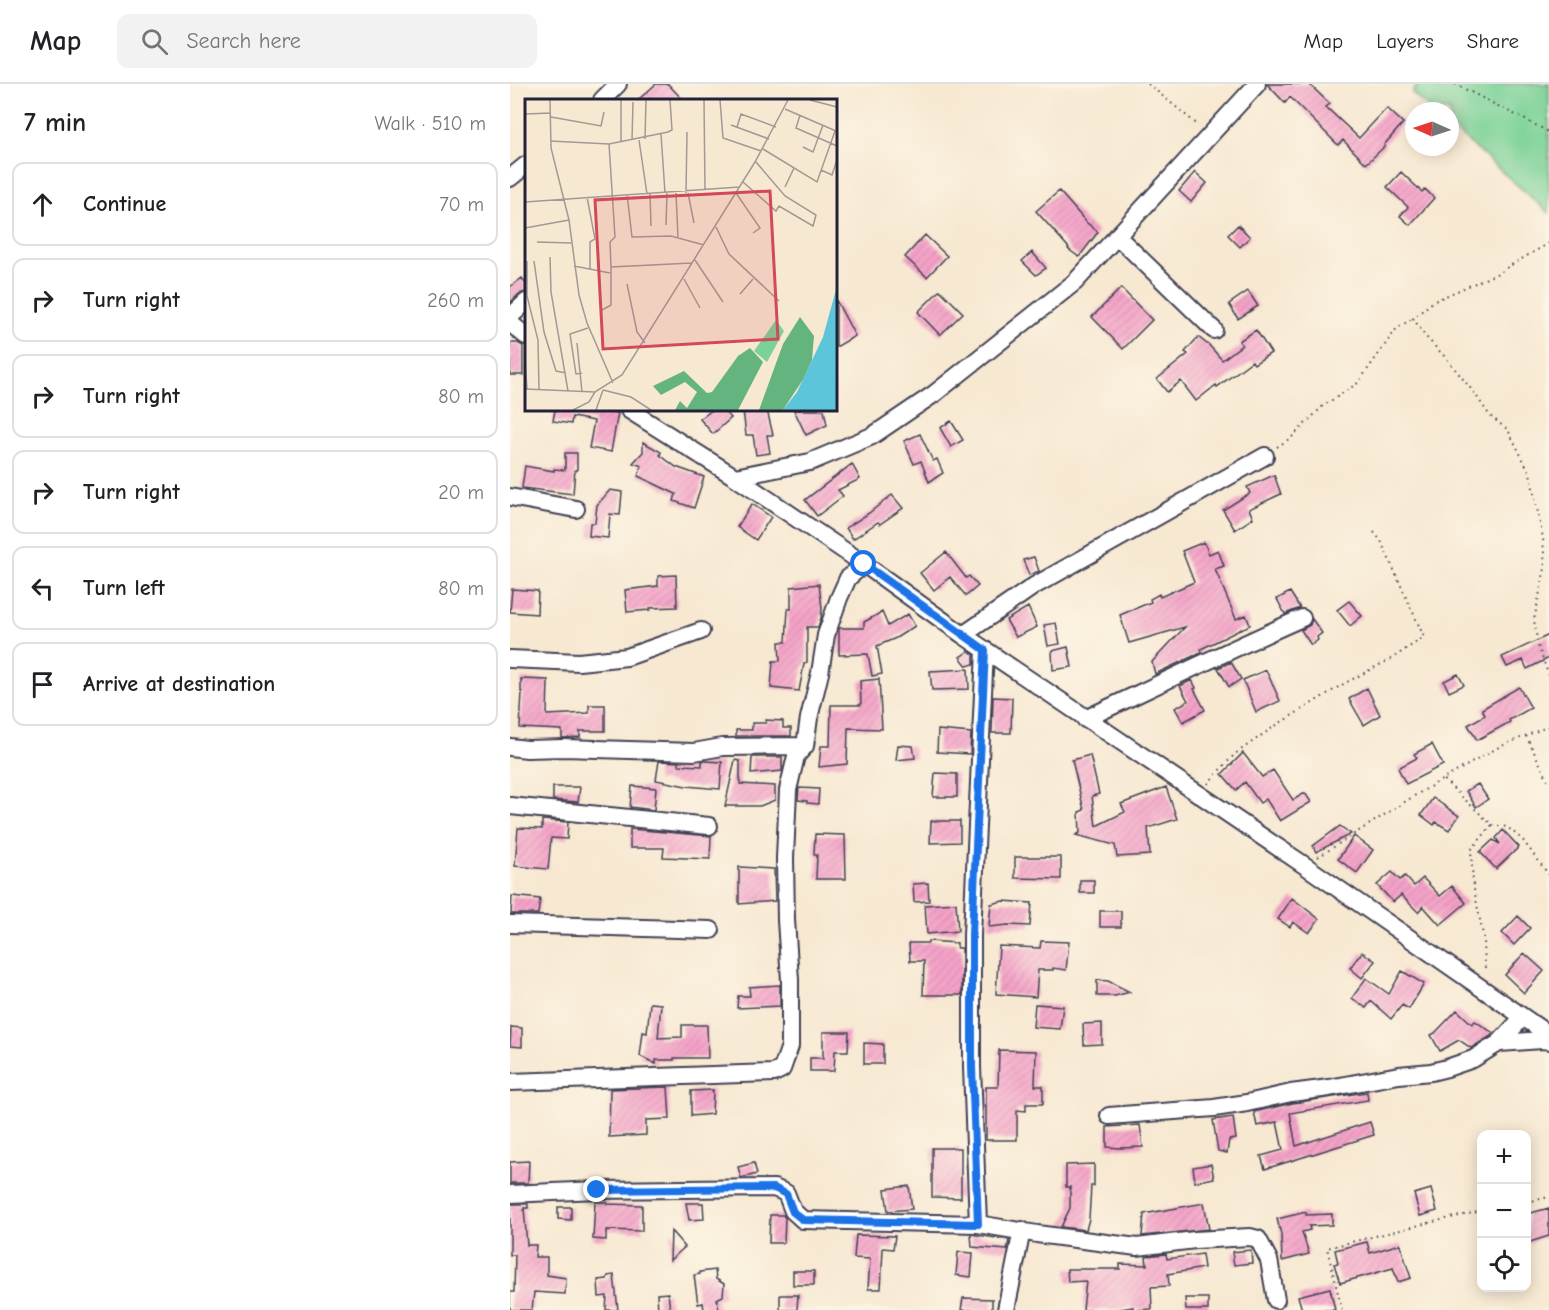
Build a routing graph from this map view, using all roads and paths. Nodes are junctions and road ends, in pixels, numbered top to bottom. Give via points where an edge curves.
1 (618, 84) edge
2 (1148, 84) edge
3 (1257, 84) edge
4 (1455, 84) edge
5 (603, 99) edge
6 (1549, 132) edge
7 (1210, 136) junction
8 (525, 166) edge
9 (510, 178) edge
10 (1118, 237) junction
11 (1549, 243) edge
12 (525, 303) edge
13 (510, 317) edge
14 (1413, 318) junction
15 (510, 323) edge
16 (1214, 330) dead end
17 (525, 335) edge
18 (631, 411) edge
19 (1264, 456) joint
20 (735, 477) junction
21 (510, 497) edge
22 (576, 509) dead end
23 (1372, 531) dead end
24 (864, 564) junction
25 (1302, 618) dead end
26 (702, 631) dead end
27 (963, 635) junction
28 (985, 650) junction
29 (510, 659) edge
30 (1549, 676) edge
31 (1085, 718) junction
32 (1549, 726) edge
33 (1526, 736) junction
34 (805, 746) junction
35 (510, 747) edge
36 (1444, 780) junction
37 (1549, 782) edge
38 (1200, 796) junction
39 (510, 806) edge
40 (1492, 825) junction
41 (709, 826) dead end
42 (1307, 867) junction
43 (1549, 875) edge
44 (510, 924) edge
45 (711, 930) dead end
46 (1476, 986) junction
47 (1523, 1017) junction
48 (1549, 1035) edge
49 (1549, 1041) edge
50 (1498, 1043) junction
51 (510, 1082) edge
52 (1109, 1116) dead end
53 (510, 1194) edge
54 (1549, 1197) edge
55 (1531, 1201) edge
56 (1477, 1213) edge
57 (978, 1224) junction
58 (1022, 1230) junction
59 (1275, 1300) dead end
60 (1006, 1310) edge
61 (1342, 1310) edge

1 - 5 street
2 - 7 path
3 - 7 street
4 - 6 path
7 - 10 street
8 - 9 street
10 - 16 street
10 - 20 street via 1075,282 934,394 872,436 810,462
11 - 14 path via 1496,274 1434,301
12 - 13 street
14 - 19 path via 1397,328 1358,383 1323,406 1292,437
14 - 30 path via 1490,416 1508,430 1530,473 1545,568 1534,620
15 - 17 street
18 - 20 street
19 - 27 street via 1034,586
20 - 24 street
21 - 22 street
23 - 38 path via 1381,541 1424,637 1243,748
24 - 27 street
24 - 34 street via 848,578 826,635
25 - 31 street
26 - 29 street via 627,657 579,662
27 - 28 street
28 - 31 street
28 - 57 street via 972,946
31 - 38 street
32 - 33 path
33 - 36 path via 1499,747
33 - 37 path
34 - 35 street via 722,747 694,752
34 - 51 street via 796,756 785,818 790,1046 782,1069
36 - 40 path
36 - 42 path via 1317,857
38 - 42 street
39 - 41 street
40 - 43 path via 1507,827 1522,838
40 - 46 path via 1471,850 1485,960
42 - 46 street
44 - 45 street
46 - 47 street
47 - 48 street
47 - 50 street
49 - 50 street
50 - 52 street via 1473,1059 1431,1072 1225,1107
53 - 57 street via 774,1188 786,1194 793,1212 803,1220
54 - 55 path
56 - 61 path via 1327,1248
57 - 58 street
58 - 59 street via 1137,1247 1195,1240 1258,1239 1269,1260
58 - 60 street

